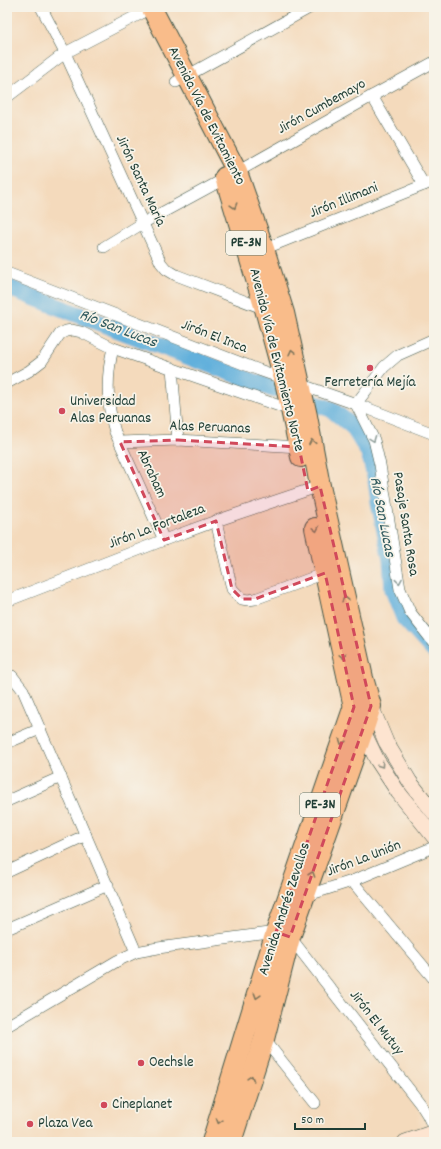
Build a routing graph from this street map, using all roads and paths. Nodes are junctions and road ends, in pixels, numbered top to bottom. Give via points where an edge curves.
1 (41, 7) edge
2 (311, 7) edge
3 (148, 9) edge
4 (65, 54) junction
5 (434, 62) edge
6 (181, 79) junction
7 (372, 96) junction
8 (7, 97) edge
9 (232, 175) junction
10 (431, 182) edge
11 (143, 223) junction
12 (104, 247) dead end
13 (264, 249) junction
14 (7, 272) edge
15 (266, 309) junction
16 (434, 339) edge
17 (113, 348) junction
18 (172, 368) junction
19 (7, 383) edge
20 (295, 397) junction
21 (356, 404) junction
22 (434, 434) edge
23 (178, 440) junction
24 (120, 442) junction
25 (299, 447) junction
26 (314, 489) junction
27 (216, 521) junction
28 (164, 540) junction
29 (325, 573) junction
30 (7, 601) edge
31 (434, 643) edge
32 (7, 677) edge
33 (363, 678) joint
34 (362, 706) junction
35 (40, 729) junction
36 (363, 731) junction
37 (7, 743) edge
38 (61, 777) junction
39 (7, 801) edge
40 (434, 813) edge
41 (86, 835) junction
42 (434, 837) edge
43 (434, 847) edge
44 (7, 872) edge
45 (352, 882) junction
46 (108, 885) junction
47 (305, 896) junction
48 (7, 929) edge
49 (283, 935) junction
50 (136, 952) junction
51 (434, 979) edge
52 (7, 1026) edge
53 (264, 1039) junction
54 (315, 1103) dead end
55 (434, 1130) edge
56 (212, 1142) edge
57 (230, 1142) edge
58 (405, 1142) edge

1 - 4 street, Jirón Santa María
2 - 6 street
3 - 4 street
3 - 6 highway, Avenida Vía de Evitamiento / PE-3N
4 - 8 street
4 - 11 street, Jirón Santa María
5 - 7 street, Jirón Cumbemayo
6 - 9 highway, Avenida Vía de Evitamiento / PE-3N
7 - 9 street, Jirón Cumbemayo
7 - 10 street
9 - 11 street, Jirón Cumbemayo
9 - 13 highway, Avenida Vía de Evitamiento / PE-3N
9 -> 15 highway, Avenida Vía de Evitamiento Norte / PE-3N
10 - 13 street, Jirón Illimani
11 - 12 street, Jirón Cumbemayo
11 - 15 street, Jirón Santa María via 166,269
20 -> 13 highway, Avenida Vía de Evitamiento Norte / PE-3N via 284,313
14 - 20 street, Jirón El Inca via 251,367
15 - 20 highway, Avenida Vía de Evitamiento Norte / PE-3N
16 - 21 street via 398,355 384,367
17 - 18 street
17 - 19 street via 81,332 66,331 55,340 42,361
17 - 24 street, Abraham via 109,366 108,397 111,418
18 - 20 street
18 - 23 street
20 - 21 street, Jirón El Inca
20 - 25 highway, Avenida Vía de Evitamiento Norte / PE-3N
26 -> 20 highway, Avenida Vía de Evitamiento Norte / PE-3N
21 - 22 street, Jirón El Inca
21 -> 31 street, Pasaje Santa Rosa via 374,440 380,465 400,589 410,612
23 - 24 street, Alas Peruanas
23 - 25 street, Alas Peruanas
24 - 28 street, Abraham
25 - 26 highway, Avenida Vía de Evitamiento Norte / PE-3N
26 - 27 street, Jirón La Fortaleza
26 -> 29 highway, Avenida Vía de Evitamiento Norte / PE-3N
33 -> 26 highway, Avenida Vía de Evitamiento Norte / PE-3N
27 - 28 street, Jirón La Fortaleza
27 - 29 street via 232,589 242,599 255,599
28 - 30 street, Jirón La Fortaleza
29 -> 34 highway, Avenida Vía de Evitamiento Norte / PE-3N
32 - 35 street via 12,676 23,690
33 - 34 highway, Avenida Andrés Zevallos / PE-3N
34 - 36 highway, Avenida Vía de Evitamiento Norte / PE-3N
34 - 40 street via 410,782
34 -> 49 highway, Avenida Andrés Zevallos / PE-3N
35 - 37 street
35 - 38 street
36 -> 42 street via 377,760 398,792
47 -> 36 highway, Avenida Andrés Zevallos / PE-3N
38 - 39 street
38 - 41 street
41 - 44 street
41 - 46 street
43 - 45 street, Jirón La Unión
45 - 47 street, Jirón La Unión
45 - 51 street
46 - 48 street
46 - 50 street
47 - 49 highway, Avenida Andrés Zevallos / PE-3N
49 - 50 street
49 - 53 highway, Avenida Andrés Zevallos / PE-3N
49 - 55 street, Jirón El Mutuy via 422,1106
49 -> 56 highway, Avenida Andrés Zevallos / PE-3N
50 - 52 street via 117,960
53 - 54 street
57 -> 53 highway, Avenida Andrés Zevallos / PE-3N
55 - 58 street

